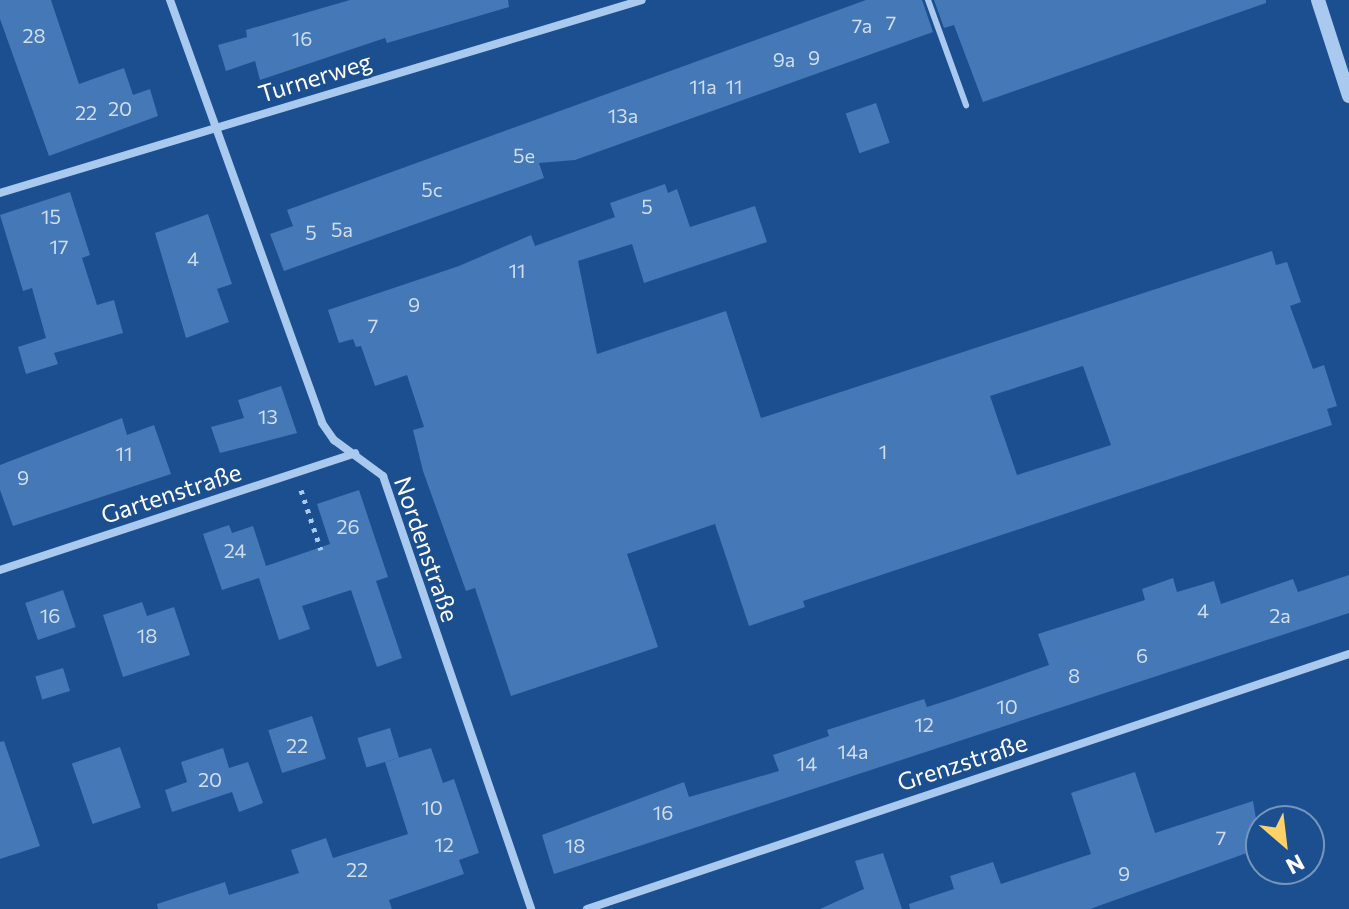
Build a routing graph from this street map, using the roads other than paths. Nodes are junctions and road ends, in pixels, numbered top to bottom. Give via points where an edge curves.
1 (170, 0) edge
2 (642, 0) edge
3 (928, 0) edge
4 (1318, 0) edge
5 (1344, 72) edge
6 (1349, 96) edge
7 (966, 105) dead end
8 (216, 127) junction
9 (0, 193) edge
10 (355, 453) junction
11 (0, 570) edge
12 (1349, 654) edge
13 (531, 909) edge
14 (587, 909) edge

1 - 8 street, Nordenstraße
2 - 8 street, Turnerweg
3 - 7 lane
4 - 5 street
5 - 6 street
8 - 9 street, Turnerweg
8 - 10 street, Nordenstraße via 322,423 334,440
10 - 11 street, Gartenstraße
10 - 13 street, Nordenstraße via 383,476
12 - 14 street, Grenzstraße

